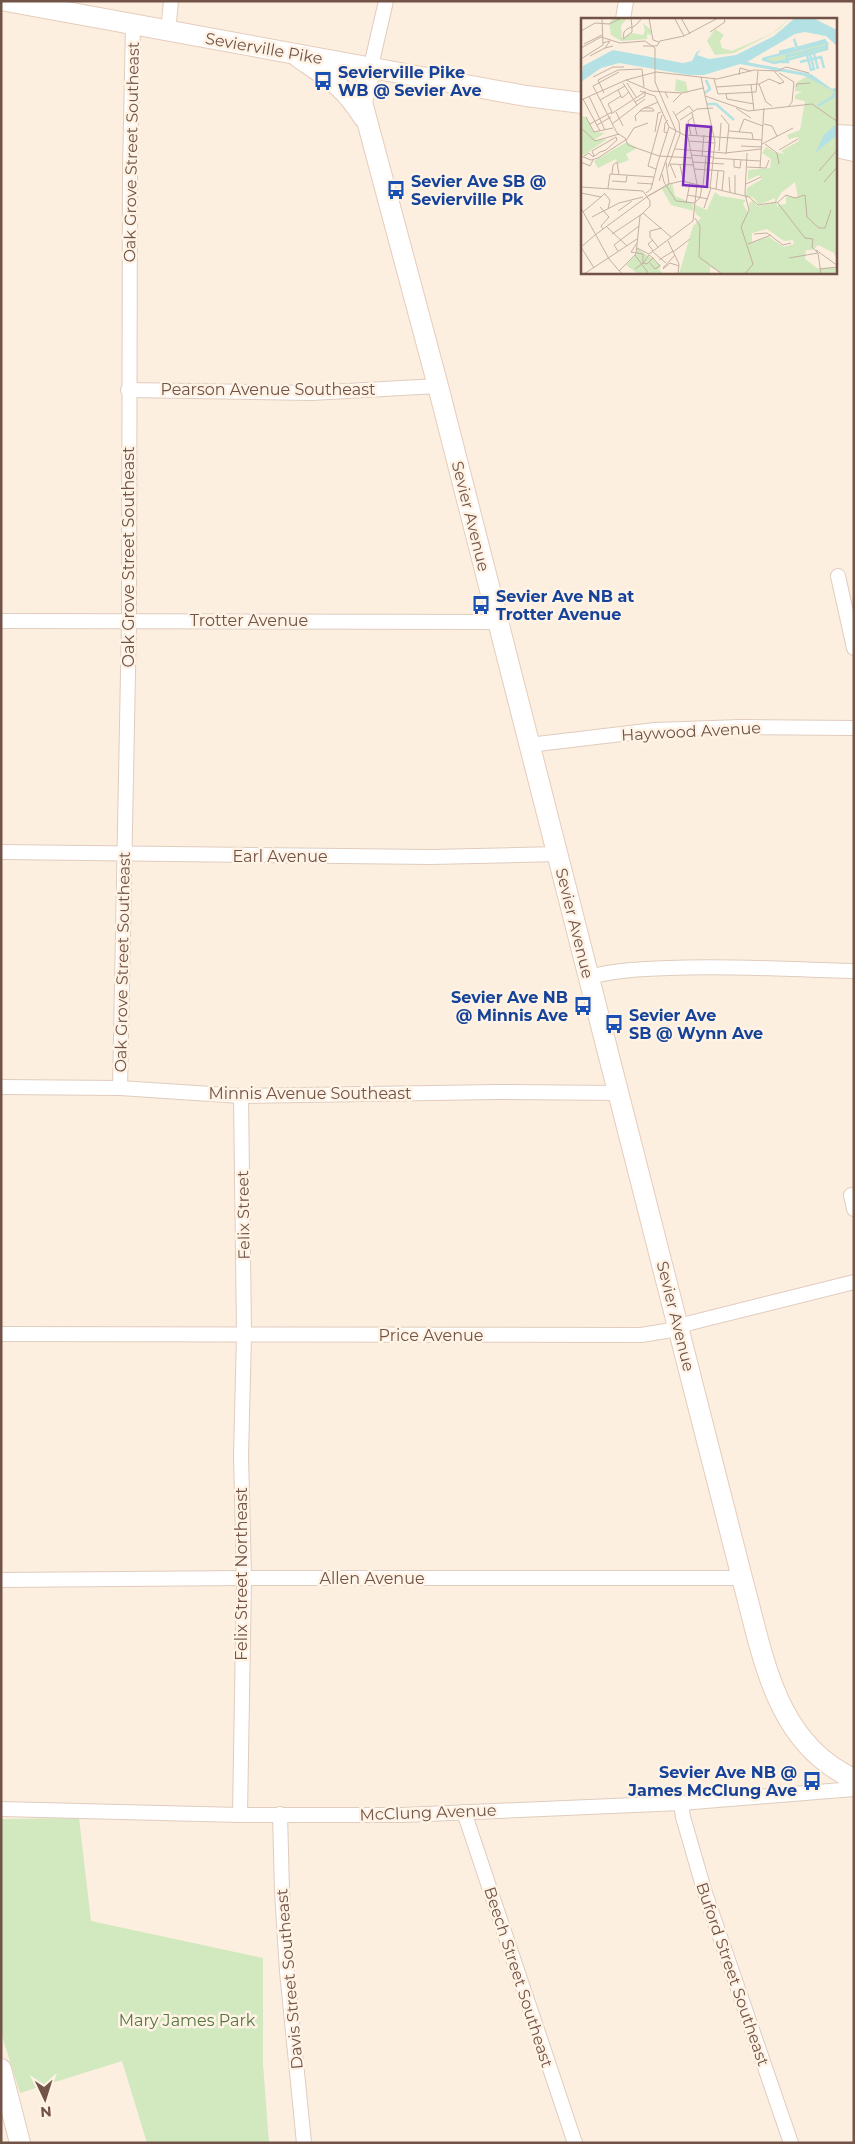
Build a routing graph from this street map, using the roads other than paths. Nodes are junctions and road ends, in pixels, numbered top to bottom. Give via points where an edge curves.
1 (6, 1) edge
2 (171, 1) edge
3 (386, 1) edge
4 (626, 1) edge
5 (623, 18) edge
6 (133, 25) junction
7 (168, 32) junction
8 (293, 53) junction
9 (371, 66) junction
10 (581, 103) edge
11 (367, 122) junction
12 (838, 135) edge
13 (854, 136) edge
14 (838, 148) edge
15 (854, 151) edge
16 (438, 386) junction
17 (128, 390) junction
18 (838, 576) dead end
19 (1, 621) edge
20 (129, 621) junction
21 (497, 622) junction
22 (854, 648) edge
23 (854, 728) edge
24 (529, 745) junction
25 (1, 852) edge
26 (124, 854) junction
27 (558, 854) junction
28 (854, 971) edge
29 (589, 977) junction
30 (1, 1087) edge
31 (120, 1088) junction
32 (618, 1093) junction
33 (241, 1096) junction
34 (854, 1282) edge
35 (679, 1327) junction
36 (1, 1334) edge
37 (244, 1334) junction
38 (244, 1578) junction
39 (742, 1578) junction
40 (1, 1580) edge
41 (854, 1779) edge
42 (854, 1789) edge
43 (681, 1803) junction
44 (1, 1809) edge
45 (464, 1812) junction
46 (280, 1814) junction
47 (240, 1815) junction
48 (1, 2069) edge
49 (20, 2143) edge
50 (304, 2143) edge
51 (575, 2143) edge
52 (791, 2143) edge

1 - 6 street, Sevierville Pike
2 - 7 street
3 - 9 street
4 - 5 street
6 - 7 street, Sevierville Pike
6 - 17 street, Oak Grove Street Southeast
7 - 8 street, Sevierville Pike
8 - 9 street, Sevierville Pike
8 - 11 street via 337,83
9 - 10 street, Sevierville Pike via 526,96
9 - 11 street, Sevier Avenue via 362,102
11 - 16 street, Sevier Avenue
12 - 13 street
14 - 15 street
16 - 17 street, Pearson Avenue Southeast via 311,393
16 - 21 street, Sevier Avenue
17 - 20 street, Oak Grove Street Southeast
18 - 22 street
19 - 20 street, Trotter Avenue
20 - 21 street, Trotter Avenue
20 - 26 street, Oak Grove Street Southeast
21 - 24 street, Sevier Avenue
23 - 24 street, Haywood Avenue via 655,730
24 - 27 street, Sevier Avenue
25 - 26 street, Earl Avenue
26 - 27 street, Earl Avenue
26 - 31 street, Oak Grove Street Southeast
27 - 29 street, Sevier Avenue
28 - 29 street via 715,966 641,969
29 - 32 street, Sevier Avenue
30 - 31 street, Minnis Avenue Southeast
31 - 33 street, Minnis Avenue Southeast
32 - 33 street, Minnis Avenue Southeast
32 - 35 street, Sevier Avenue
33 - 37 street, Felix Street
34 - 35 street, Price Avenue
35 - 37 street, Price Avenue via 666,1332 641,1334
35 - 39 street, Sevier Avenue
36 - 37 street, Price Avenue
37 - 38 street, Felix Street Northeast via 241,1456
38 - 39 street, Allen Avenue
38 - 40 street, Allen Avenue
38 - 47 street, Felix Street Northeast
39 - 41 street, Sevier Avenue via 772,1683 785,1715 810,1750 828,1766
42 - 43 street, McClung Avenue
43 - 45 street, McClung Avenue
43 - 52 street, Buford Street Southeast via 705,1893
44 - 47 street, McClung Avenue
45 - 46 street, McClung Avenue
45 - 51 street, Beech Street Southeast
46 - 47 street, McClung Avenue
46 - 50 street, Davis Street Southeast via 287,1971
48 - 49 street

